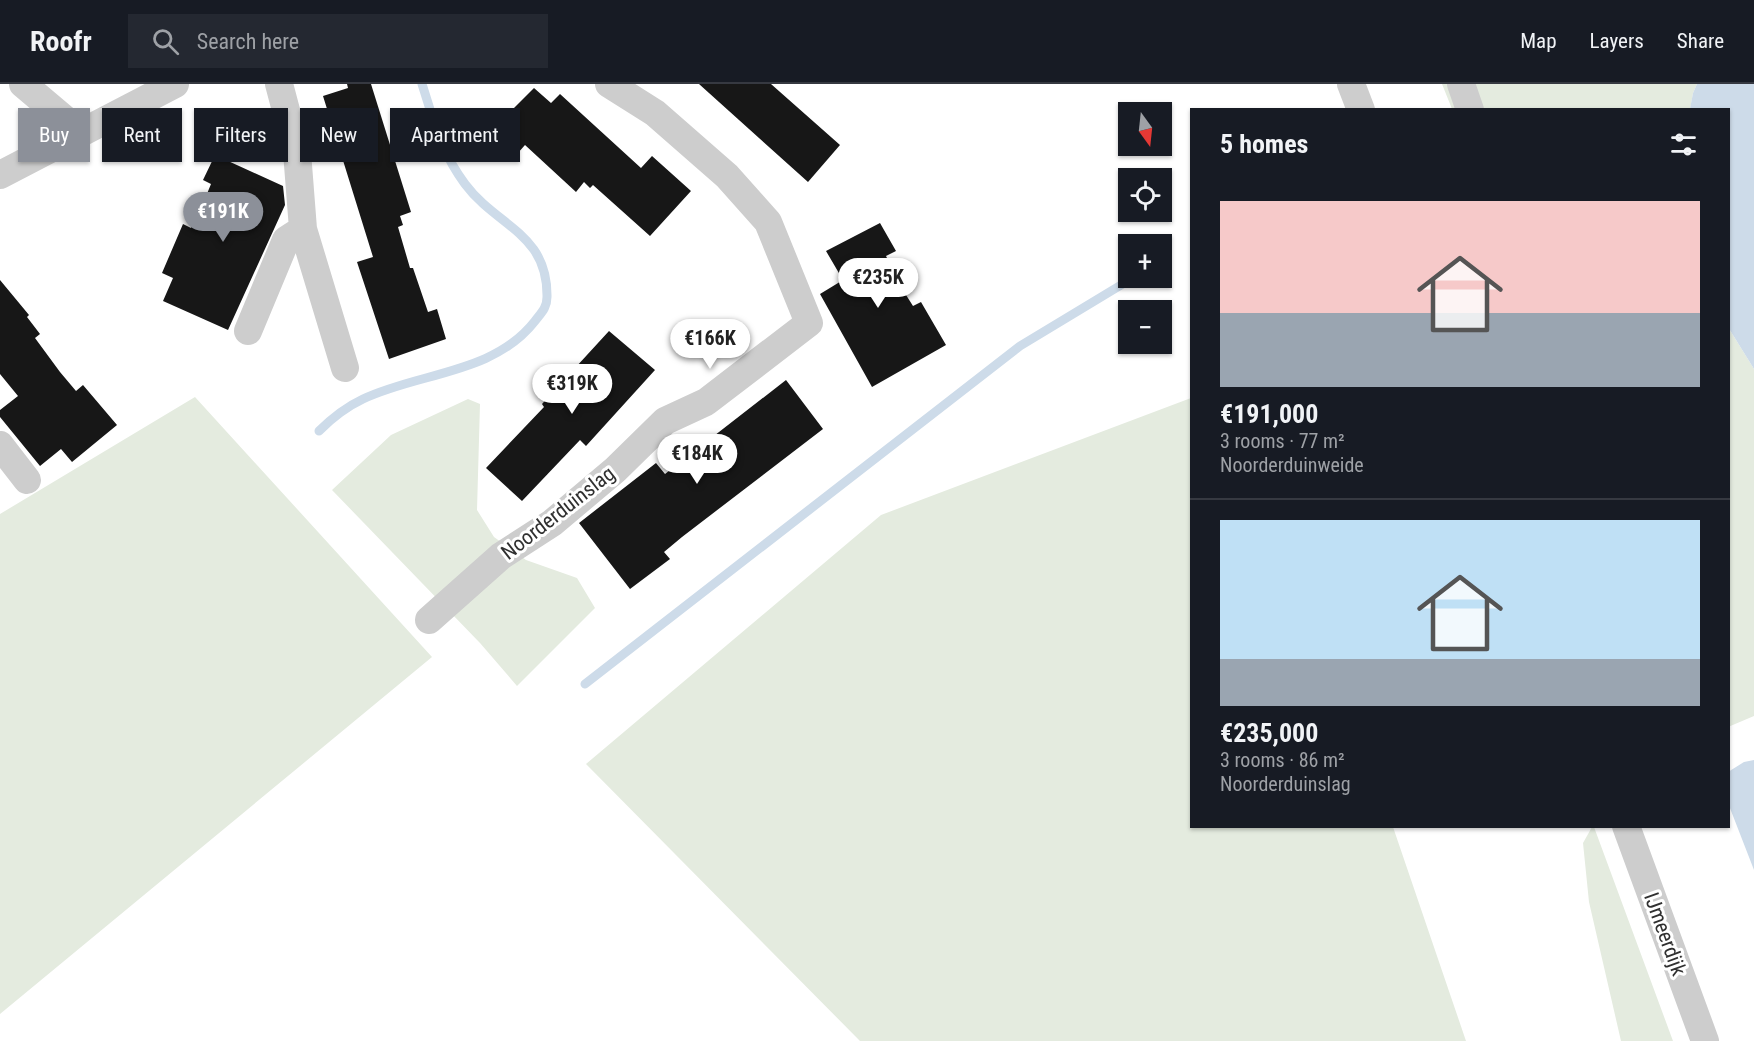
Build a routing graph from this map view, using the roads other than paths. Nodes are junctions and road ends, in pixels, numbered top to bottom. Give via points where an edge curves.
1 (23, 84) edge
2 (175, 84) edge
3 (279, 84) edge
4 (609, 84) edge
5 (1351, 84) edge
6 (1461, 84) edge
7 (51, 108) edge
8 (1360, 108) edge
9 (1469, 108) edge
10 (90, 128) edge
11 (25, 162) edge
12 (0, 175) edge
13 (303, 229) junction
14 (248, 331) dead end
15 (345, 368) dead end
16 (0, 445) edge
17 (27, 480) dead end
18 (429, 620) dead end
19 (1627, 828) edge
20 (1705, 1041) edge

1 - 7 street
2 - 10 street
3 - 13 street via 297,152
4 - 18 street, Noorderduinslag via 655,113 727,176 768,222 809,323 706,402 665,422 615,470 552,522 501,556
5 - 8 street
6 - 9 street
11 - 12 street
13 - 14 street via 286,240
13 - 15 street
16 - 17 street
19 - 20 street, IJmeerdijk

